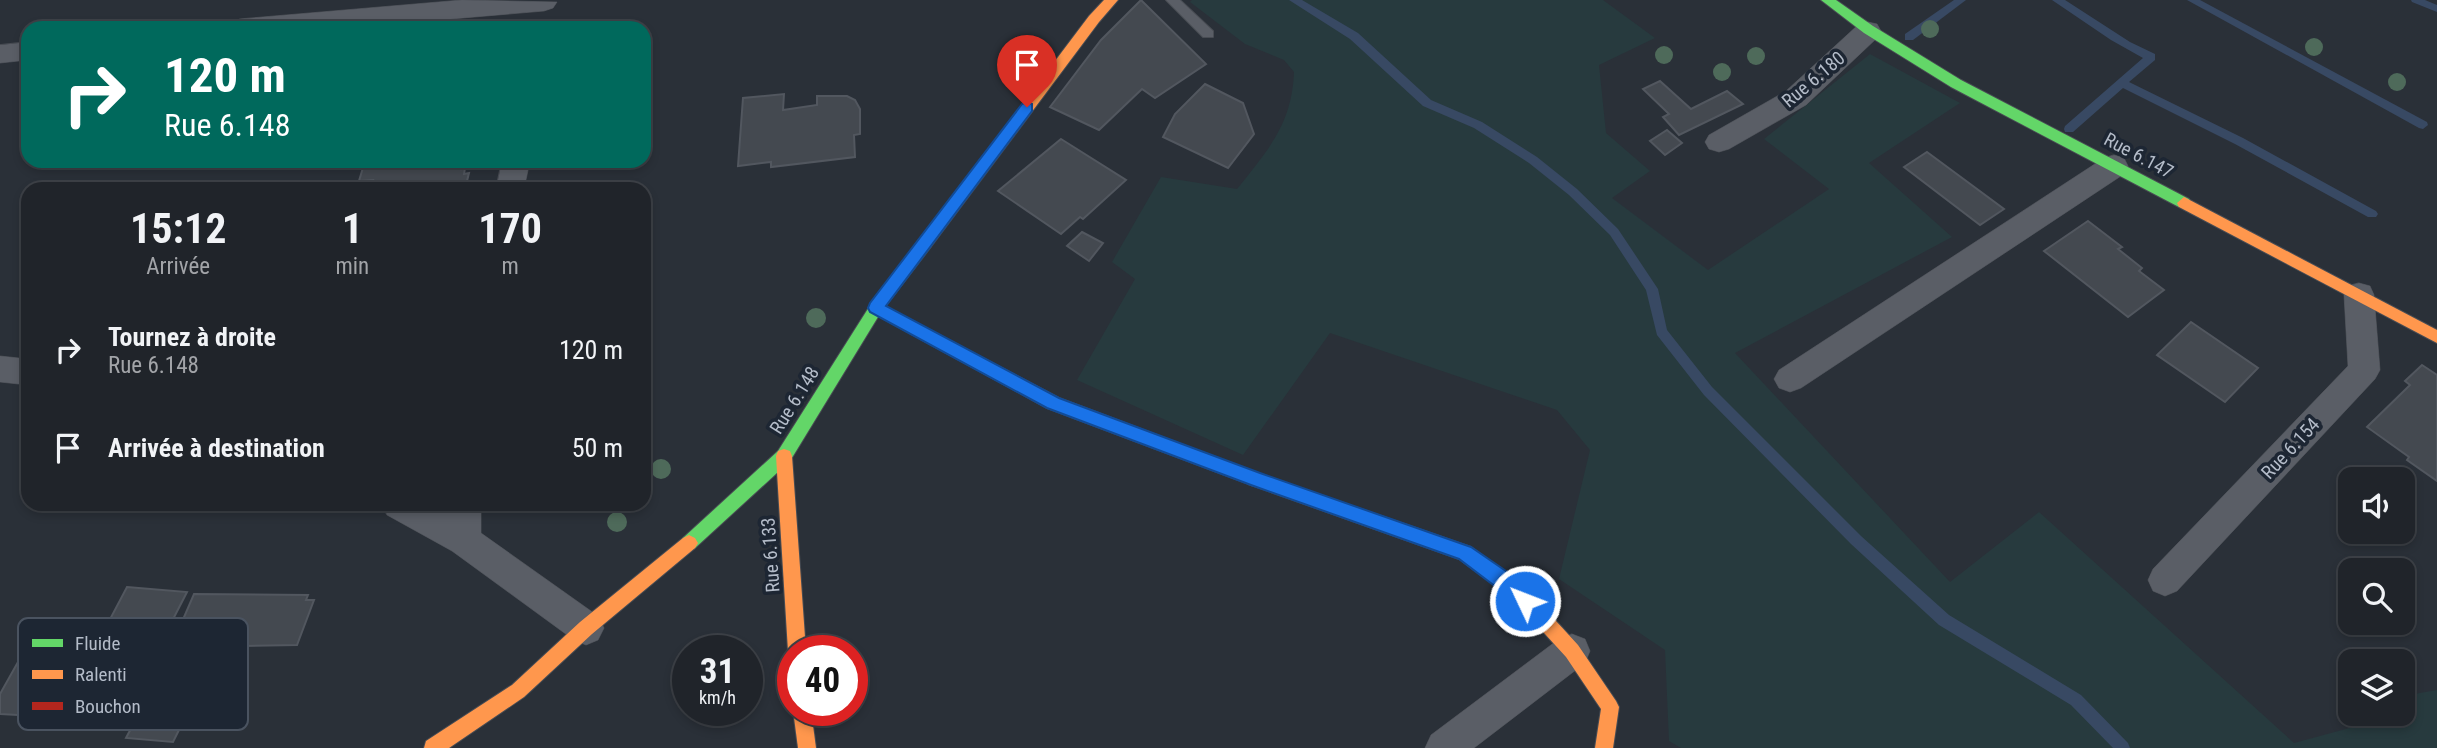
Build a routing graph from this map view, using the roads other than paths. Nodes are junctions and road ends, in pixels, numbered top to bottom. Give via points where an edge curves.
1 (1112, 0) edge
2 (1171, 0) edge
3 (1827, 0) edge
4 (545, 1) edge
5 (319, 21) edge
6 (541, 21) edge
7 (1868, 31) junction
8 (1208, 34) dead end
9 (21, 52) edge
10 (0, 54) edge
11 (1719, 142) dead end
12 (2115, 166) junction
13 (2359, 295) junction
14 (876, 308) junction
15 (2437, 337) edge
16 (0, 369) edge
17 (21, 371) edge
18 (1790, 379) dead end
19 (784, 456) junction
20 (412, 511) edge
21 (464, 511) edge
22 (464, 540) junction
23 (2165, 580) dead end
24 (586, 628) junction
25 (796, 635) edge
26 (1572, 651) junction
27 (804, 726) edge
28 (433, 748) edge
29 (807, 748) edge
30 (1444, 748) edge
31 (1604, 748) edge

1 - 14 street, Rue 6.148
2 - 8 lane
3 - 7 street, Rue 6.147
4 - 5 street
4 - 6 street
7 - 11 street, Rue 6.180 via 1796,98
7 - 12 street, Rue 6.147 via 1935,72
9 - 10 street
12 - 13 street, Rue 6.147
12 - 18 street
13 - 15 street, Rue 6.147
13 - 23 street, Rue 6.154 via 2364,370
14 - 19 street, Rue 6.148
14 - 26 street via 1053,403 1465,553 1510,584
16 - 17 street
19 - 24 street, Rue 6.148 via 679,553
19 - 25 street, Rue 6.133
20 - 22 street
21 - 22 street
22 - 24 street
24 - 28 street, Rue 6.148 via 518,691
26 - 30 street
26 - 31 street via 1610,707
27 - 29 street

